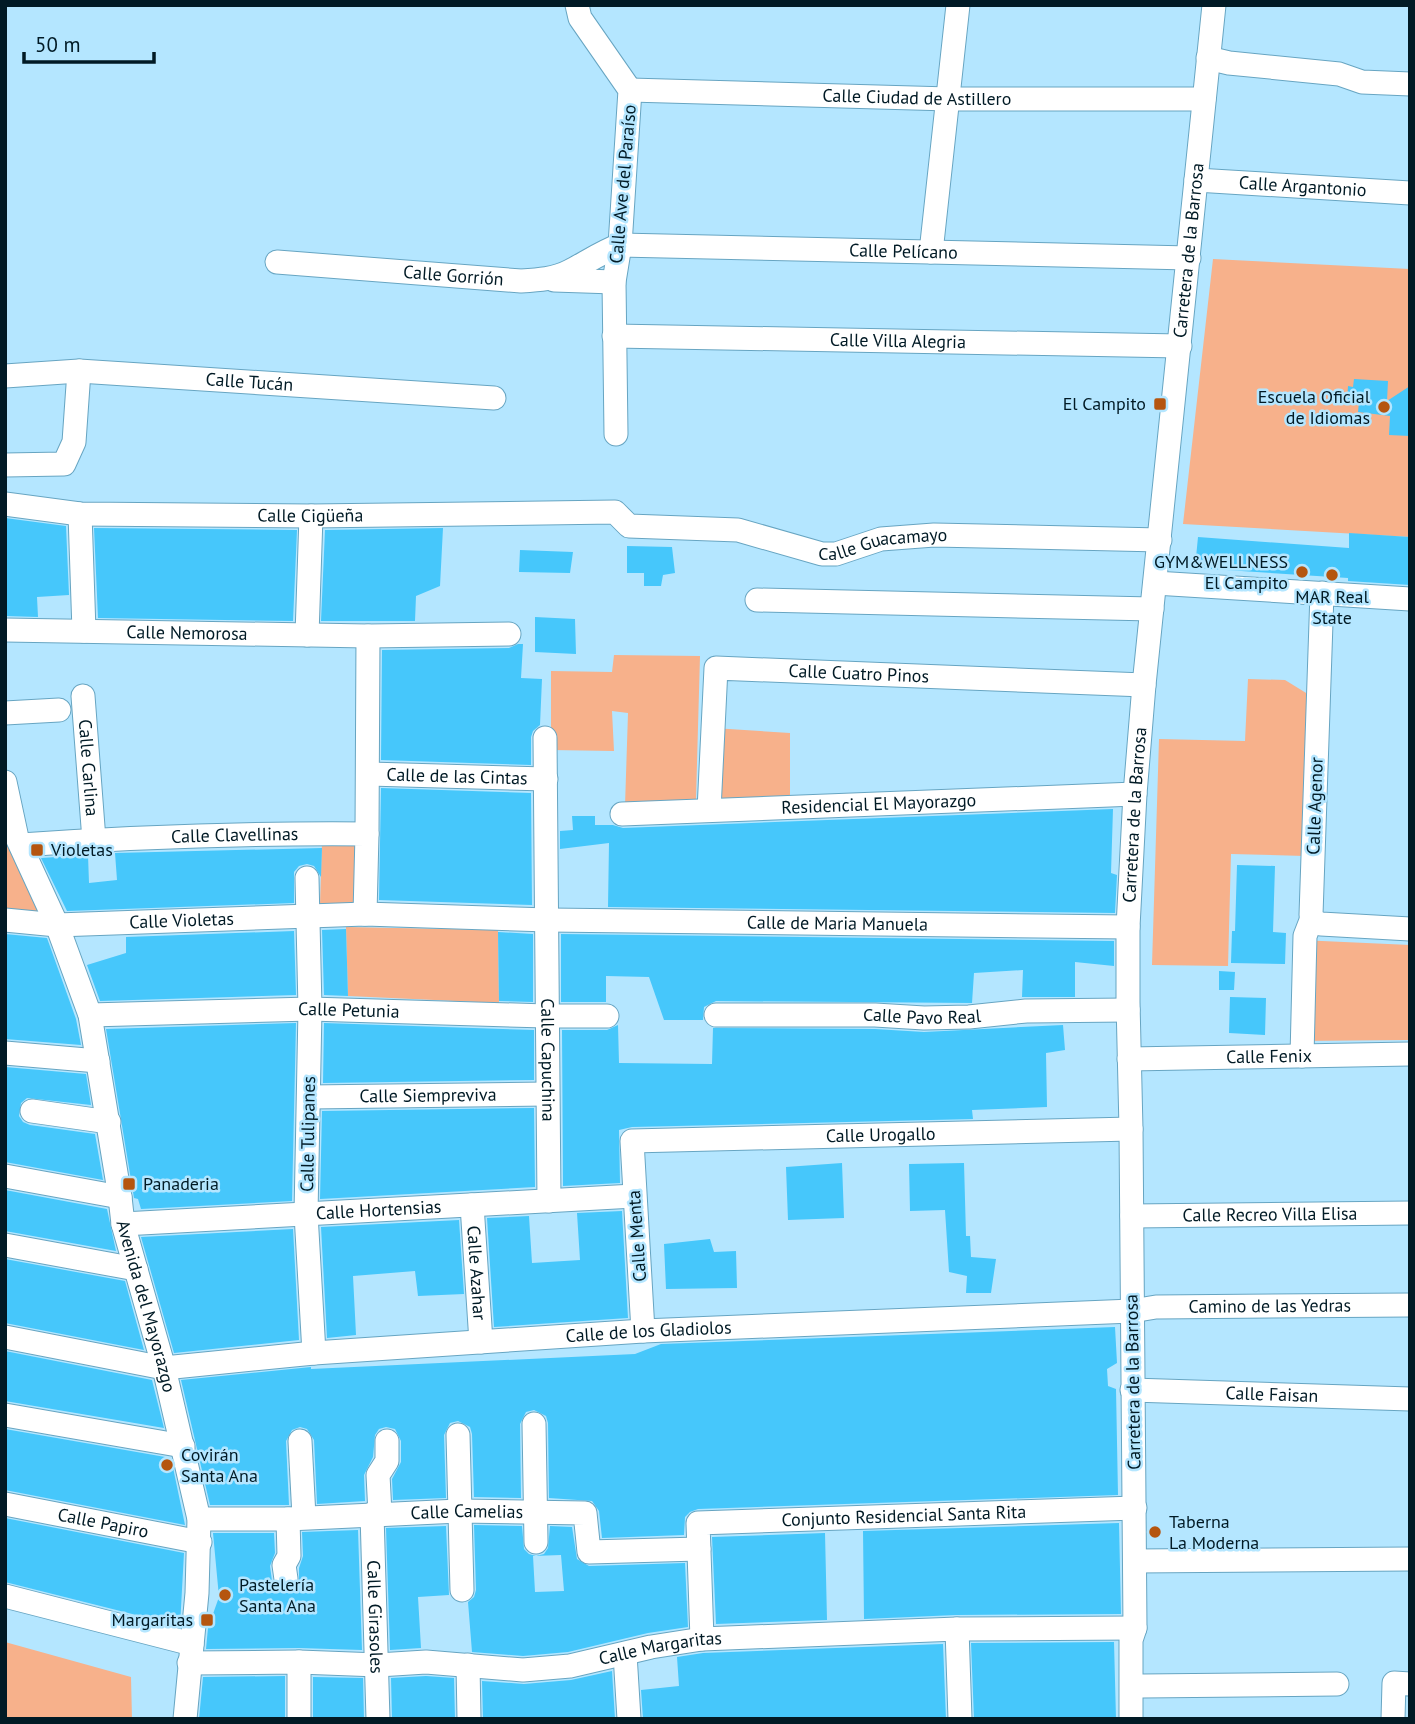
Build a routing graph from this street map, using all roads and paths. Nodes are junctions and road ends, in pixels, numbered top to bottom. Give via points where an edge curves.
1 (577, 5) edge
2 (958, 5) edge
3 (1214, 5) edge
4 (1208, 58) junction
5 (1410, 85) edge
6 (630, 90) junction
7 (949, 99) junction
8 (1204, 99) junction
9 (1196, 180) junction
10 (1410, 193) edge
11 (620, 245) junction
12 (932, 251) junction
13 (1189, 258) junction
14 (277, 262) dead end
15 (546, 279) junction
16 (614, 282) junction
17 (614, 336) junction
18 (1180, 346) junction
19 (79, 371) junction
20 (5, 376) edge
21 (494, 398) dead end
22 (616, 433) dead end
23 (5, 466) edge
24 (5, 504) edge
25 (615, 512) joint
26 (80, 514) junction
27 (311, 516) junction
28 (1160, 540) junction
29 (1155, 583) junction
30 (1322, 593) junction
31 (1410, 599) edge
32 (757, 600) dead end
33 (1152, 608) junction
34 (5, 630) edge
35 (84, 631) junction
36 (509, 634) dead end
37 (307, 635) junction
38 (368, 636) junction
39 (1144, 684) junction
40 (83, 696) dead end
41 (59, 710) dead end
42 (5, 713) edge
43 (545, 738) dead end
44 (369, 774) junction
45 (546, 779) junction
46 (5, 782) edge
47 (1135, 794) junction
48 (709, 810) junction
49 (622, 814) dead end
50 (367, 834) junction
51 (14, 839) edge
52 (94, 840) junction
53 (307, 878) dead end
54 (365, 914) junction
55 (307, 915) junction
56 (1312, 918) junction
57 (5, 920) edge
58 (548, 920) junction
59 (57, 925) junction
60 (1128, 927) junction
61 (1410, 929) edge
62 (310, 1009) junction
63 (1128, 1010) junction
64 (90, 1015) junction
65 (716, 1015) dead end
66 (546, 1016) junction
67 (607, 1016) dead end
68 (5, 1053) edge
69 (1410, 1054) edge
70 (1302, 1056) junction
71 (1129, 1059) junction
72 (97, 1061) junction
73 (547, 1094) junction
74 (309, 1097) junction
75 (32, 1111) dead end
76 (109, 1122) junction
77 (1131, 1129) junction
78 (632, 1141) joint
79 (5, 1176) edge
80 (120, 1196) junction
81 (634, 1196) junction
82 (549, 1200) junction
83 (472, 1205) junction
84 (1410, 1213) edge
85 (306, 1214) junction
86 (1132, 1216) junction
87 (122, 1224) junction
88 (5, 1245) edge
89 (136, 1269) junction
90 (1410, 1305) edge
91 (1132, 1311) junction
92 (643, 1331) junction
93 (5, 1337) edge
94 (481, 1342) junction
95 (314, 1353) junction
96 (164, 1368) junction
97 (1132, 1391) junction
98 (1410, 1399) edge
99 (5, 1415) edge
100 (534, 1424) dead end
101 (457, 1435) dead end
102 (300, 1441) dead end
103 (387, 1441) dead end
104 (183, 1446) junction
105 (5, 1504) edge
106 (1135, 1508) junction
107 (459, 1511) junction
108 (535, 1513) junction
109 (376, 1514) junction
110 (296, 1518) junction
111 (199, 1530) junction
112 (536, 1542) dead end
113 (699, 1549) junction
114 (1410, 1559) edge
115 (1135, 1561) junction
116 (286, 1579) dead end
117 (462, 1590) dead end
118 (5, 1596) edge
119 (1136, 1628) junction
120 (957, 1629) junction
121 (702, 1639) junction
122 (190, 1654) junction
123 (625, 1654) junction
124 (299, 1662) junction
125 (377, 1664) junction
126 (468, 1665) junction
127 (1336, 1684) dead end
128 (1410, 1684) edge
129 (1142, 1686) junction
130 (185, 1719) edge
131 (299, 1719) edge
132 (378, 1719) edge
133 (469, 1719) edge
134 (629, 1719) edge
135 (960, 1719) edge
136 (1131, 1719) edge
137 (1143, 1719) edge
138 (1393, 1719) edge

1 - 6 street, Calle Ave del Paraíso via 580,18
2 - 7 street
3 - 4 street, Carretera de la Barrosa
4 - 5 street
4 - 8 street, Carretera de la Barrosa
6 - 7 street, Calle Ciudad de Astillero
6 - 11 street, Calle Ave del Paraíso
7 - 8 street, Calle Ciudad de Astillero
7 - 12 street
8 - 9 street, Carretera de la Barrosa
9 - 10 street, Calle Argantonio
9 - 13 street, Carretera de la Barrosa
11 - 12 street, Calle Pelícano
11 - 15 street, Calle Gorrión
11 - 16 street, Calle Ave del Paraíso
12 - 13 street, Calle Pelícano
13 - 18 street, Carretera de la Barrosa
14 - 15 street, Calle Gorrión via 521,281
15 - 16 street
16 - 17 street, Calle Ave del Paraíso
17 - 18 street, Calle Villa Alegria
17 - 22 street, Calle Ave del Paraíso
18 - 28 street, Carretera de la Barrosa
19 - 20 street, Calle Tucán
19 - 21 street, Calle Tucán
19 - 23 street via 74,442 64,464
24 - 26 street, Calle Cigüeña
25 - 27 street, Calle Cigüeña
25 - 28 street, Calle Guacamayo via 629,526 738,530 822,554 881,539 934,535
26 - 27 street, Calle Cigüeña
26 - 35 street
27 - 37 street
28 - 29 street, Carretera de la Barrosa
29 - 30 street
29 - 33 street, Carretera de la Barrosa
30 - 31 street
30 - 56 street, Calle Agenor
32 - 33 street
33 - 39 street, Carretera de la Barrosa
34 - 35 street, Calle Nemorosa
35 - 37 street, Calle Nemorosa
36 - 38 street, Calle Nemorosa
37 - 38 street, Calle Nemorosa
38 - 44 street
39 - 47 street, Carretera de la Barrosa
39 - 48 street, Calle Cuatro Pinos via 716,668
40 - 52 street, Calle Carlina
41 - 42 street
43 - 45 street, Calle Capuchina
44 - 45 street, Calle de las Cintas
44 - 50 street
45 - 58 street, Calle Capuchina
46 - 51 street, Avenida del Mayorazgo
47 - 48 street, Residencial El Mayorazgo
47 - 60 street, Carretera de la Barrosa
48 - 49 street, Residencial El Mayorazgo
50 - 52 street, Calle Clavellinas
50 - 54 street
51 - 52 street, Calle Clavellinas
51 - 59 street, Avenida del Mayorazgo
53 - 55 street
54 - 55 street, Calle Violetas
54 - 58 street, Calle Violetas
55 - 59 street, Calle Violetas
55 - 62 street, Calle Tulipanes
56 - 61 street via 1321,924
56 - 70 street, Calle Agenor via 1305,936
57 - 59 street, Calle Violetas
58 - 60 street, Calle de Maria Manuela
58 - 66 street, Calle Capuchina
59 - 64 street, Avenida del Mayorazgo
60 - 63 street, Carretera de la Barrosa
62 - 64 street, Calle Petunia
62 - 66 street, Calle Petunia
62 - 74 street, Calle Tulipanes
63 - 65 street, Calle Pavo Real via 1026,1010 924,1018
63 - 71 street, Carretera de la Barrosa
64 - 72 street, Avenida del Mayorazgo
66 - 67 street, Calle Petunia
66 - 73 street, Calle Capuchina
68 - 72 street
69 - 70 street, Calle Fenix
70 - 71 street, Calle Fenix
71 - 77 street, Carretera de la Barrosa
72 - 76 street, Avenida del Mayorazgo
73 - 74 street, Calle Siempreviva
73 - 82 street, Calle Capuchina
74 - 85 street, Calle Tulipanes
75 - 76 street
76 - 80 street, Avenida del Mayorazgo
77 - 78 street, Calle Urogallo
77 - 86 street, Carretera de la Barrosa
78 - 81 street, Calle Menta
79 - 80 street
80 - 87 street, Avenida del Mayorazgo
81 - 82 street, Calle Hortensias
81 - 92 street, Calle Menta
82 - 83 street, Calle Hortensias
83 - 85 street, Calle Hortensias
83 - 94 street, Calle Azahar
84 - 86 street, Calle Recreo Villa Elisa
85 - 87 street, Calle Hortensias
85 - 95 street, Calle Tulipanes
86 - 91 street, Carretera de la Barrosa
87 - 89 street, Avenida del Mayorazgo
88 - 89 street
89 - 96 street, Avenida del Mayorazgo
90 - 91 street, Camino de las Yedras
91 - 92 street, Calle de los Gladiolos
91 - 97 street, Carretera de la Barrosa
92 - 94 street, Calle de los Gladiolos
93 - 96 street, Calle de los Gladiolos
94 - 95 street, Calle de los Gladiolos
95 - 96 street, Calle de los Gladiolos
96 - 104 street, Avenida del Mayorazgo
97 - 98 street, Calle Faisan
97 - 106 street, Carretera de la Barrosa
99 - 104 street
100 - 108 street
101 - 107 street
102 - 110 street
103 - 109 street, Calle Girasoles via 387,1461 378,1475
104 - 111 street, Avenida del Mayorazgo
105 - 111 street, Calle Papiro
106 - 113 street, Conjunto Residencial Santa Rita via 698,1523
106 - 115 street, Carretera de la Barrosa
107 - 108 street, Calle Camelias
107 - 109 street, Calle Camelias
107 - 117 street
108 - 112 street
108 - 113 street, Calle Camelias via 585,1513 589,1552
109 - 110 street, Calle Camelias
109 - 125 street, Calle Girasoles
110 - 111 street, Calle Camelias
110 - 116 street via 284,1565
111 - 122 street, Avenida del Mayorazgo
113 - 121 street
114 - 115 street
115 - 119 street, Carretera de la Barrosa
118 - 122 street, Calle Margaritas
119 - 120 street, Calle Margaritas
119 - 129 street, Carretera de la Barrosa via 1141,1639
119 - 136 street, Carretera de la Barrosa via 1131,1640
120 - 121 street, Calle Margaritas
120 - 135 street
121 - 123 street, Calle Margaritas
122 - 124 street, Calle Margaritas
122 - 130 street, Avenida del Mayorazgo
123 - 126 street, Calle Margaritas via 523,1670
123 - 134 street
124 - 125 street, Calle Margaritas
124 - 131 street
125 - 126 street, Calle Margaritas
125 - 132 street, Calle Girasoles
126 - 133 street
127 - 129 street
128 - 138 street via 1394,1683
129 - 137 street, Carretera de la Barrosa

